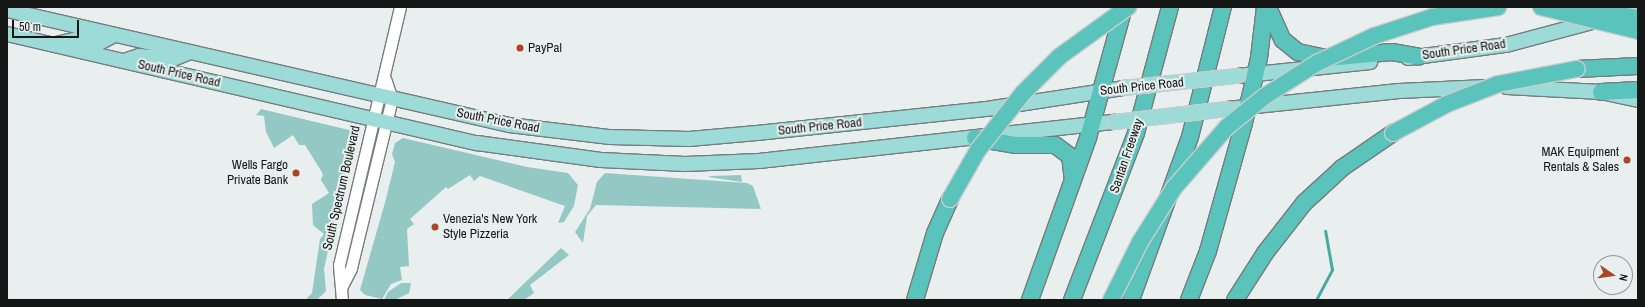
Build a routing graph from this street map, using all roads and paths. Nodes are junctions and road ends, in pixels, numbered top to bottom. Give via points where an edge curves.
1 (400, 7) edge
2 (1124, 7) edge
3 (1128, 7) edge
4 (1170, 7) edge
5 (1223, 7) edge
6 (1266, 7) edge
7 (1438, 7) edge
8 (1498, 7) edge
9 (1541, 7) edge
10 (1578, 7) edge
11 (7, 10) edge
12 (1635, 11) edge
13 (1638, 31) edge
14 (7, 34) edge
15 (114, 35) junction
16 (53, 45) junction
17 (190, 52) junction
18 (1419, 57) junction
19 (125, 62) junction
20 (1638, 66) edge
21 (1255, 75) junction
22 (385, 79) junction
23 (1638, 90) edge
24 (1102, 91) junction
25 (1601, 92) junction
26 (377, 96) junction
27 (392, 99) junction
28 (1638, 100) edge
29 (1248, 107) junction
30 (372, 119) junction
31 (387, 122) junction
32 (1092, 125) junction
33 (975, 138) junction
34 (1072, 188) junction
35 (342, 286) junction
36 (342, 300) edge
37 (915, 300) edge
38 (1030, 300) edge
39 (1072, 300) edge
40 (1101, 300) edge
41 (1111, 300) edge
42 (1130, 300) edge
43 (1189, 300) edge
44 (1235, 300) edge

1 - 22 street, South Spectrum Boulevard
2 - 24 highway
3 - 37 highway, bridge via 1060,56 1023,93 978,150 950,199 935,233
4 - 39 highway, Santan Freeway via 1136,133
5 - 42 highway via 1190,137
6 - 18 highway via 1283,40 1298,52 1326,58 1392,52
6 - 21 highway
7 - 40 highway via 1391,20 1328,47 1269,82 1242,103 1196,148 1165,185 1136,231
8 - 41 highway, bridge via 1432,17 1374,36 1317,63 1264,96 1223,132 1174,188 1140,242
9 - 13 highway, bridge
10 - 12 highway, bridge
11 - 15 main road, South Price Road
12 - 18 main road, South Price Road via 1526,40
14 - 16 main road, South Price Road
15 - 16 main road via 101,42 81,38
15 - 17 main road, South Price Road
16 - 19 main road, South Price Road
17 - 19 main road via 173,59 139,56
17 - 26 main road, South Price Road
18 - 21 main road, South Price Road
19 - 30 main road, South Price Road
20 - 44 highway, bridge via 1577,69 1498,84 1447,104 1393,133 1342,168 1304,203 1265,253
21 - 24 main road, South Price Road, bridge
21 - 29 highway
22 - 26 street, South Spectrum Boulevard
22 - 27 street
23 - 25 highway
24 - 27 main road, South Price Road via 993,108 689,139 610,137 539,130
24 - 32 highway
25 - 28 main road, South Price Road
25 - 29 main road, South Price Road via 1456,87
26 - 27 main road, South Price Road
26 - 30 street, South Spectrum Boulevard
27 - 31 street, South Spectrum Boulevard
29 - 32 main road, South Price Road, bridge
29 - 43 highway via 1208,251
30 - 31 main road, South Price Road
30 - 35 street, South Spectrum Boulevard via 339,265
31 - 33 main road, South Price Road via 534,153 685,164 789,159
31 - 35 street, South Spectrum Boulevard via 350,268
32 - 33 main road, South Price Road
32 - 34 highway
33 - 34 highway via 1016,145 1055,145 1074,164
34 - 38 highway
35 - 36 street, South Spectrum Boulevard

